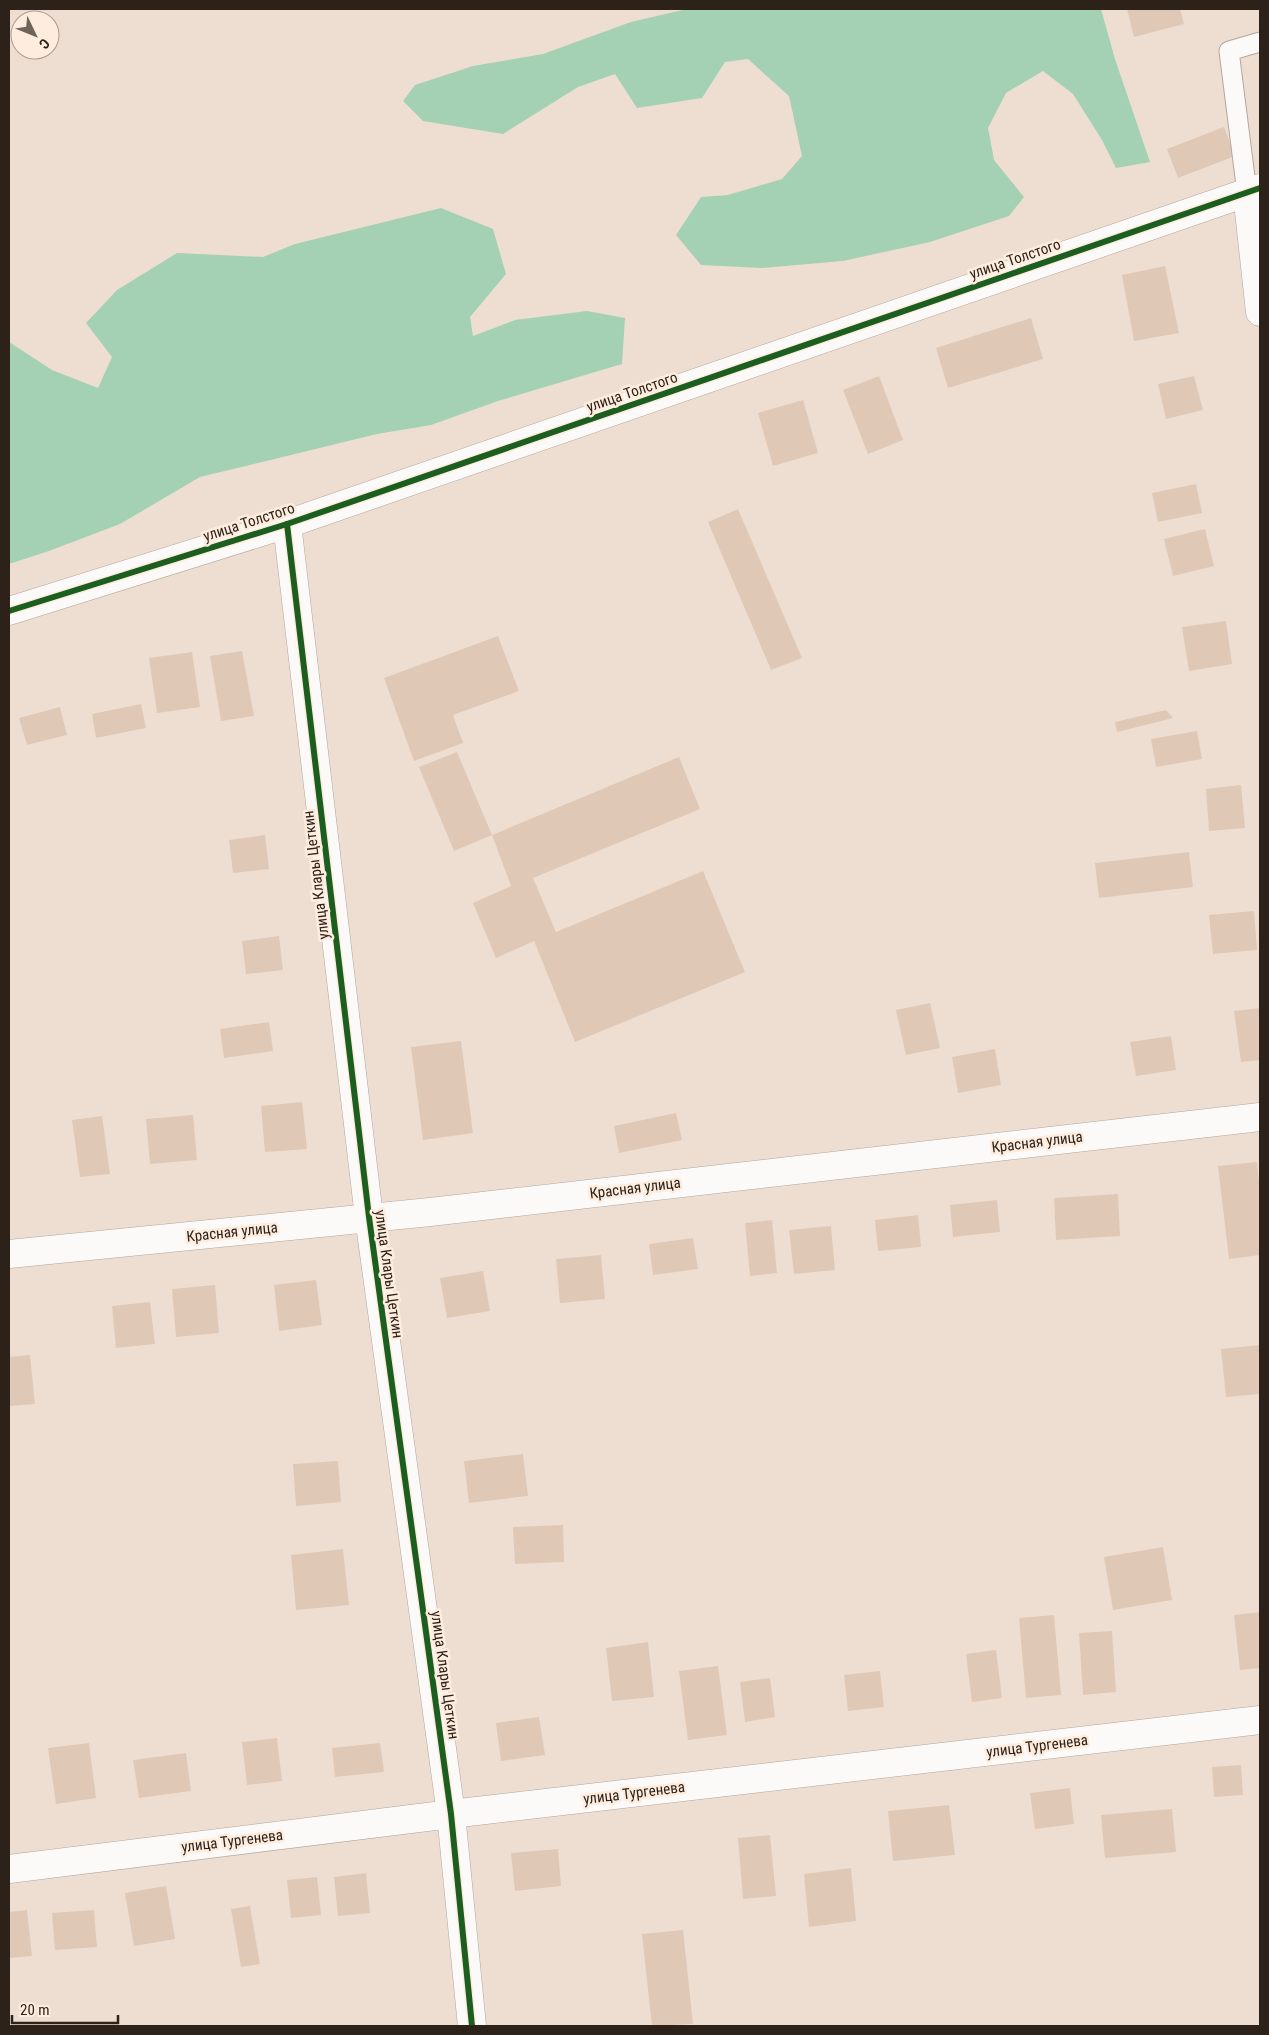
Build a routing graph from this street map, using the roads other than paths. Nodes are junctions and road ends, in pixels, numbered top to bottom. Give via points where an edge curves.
1 (1260, 42) edge
2 (1253, 190) edge
3 (1260, 312) edge
4 (287, 524) junction
5 (9, 611) edge
6 (1260, 1116) edge
7 (369, 1218) junction
8 (9, 1254) edge
9 (1260, 1720) edge
10 (452, 1814) junction
11 (9, 1869) edge
12 (472, 2026) edge

1 - 2 lane via 1229,52
2 - 3 street
2 - 4 street, улица Толстого
4 - 5 street, улица Толстого
4 - 7 street, улица Клары Цеткин
6 - 7 street, Красная улица
7 - 8 street, Красная улица
7 - 10 street, улица Клары Цеткин
9 - 10 street, улица Тургенева
10 - 11 street, улица Тургенева
10 - 12 street, улица Клары Цеткин

